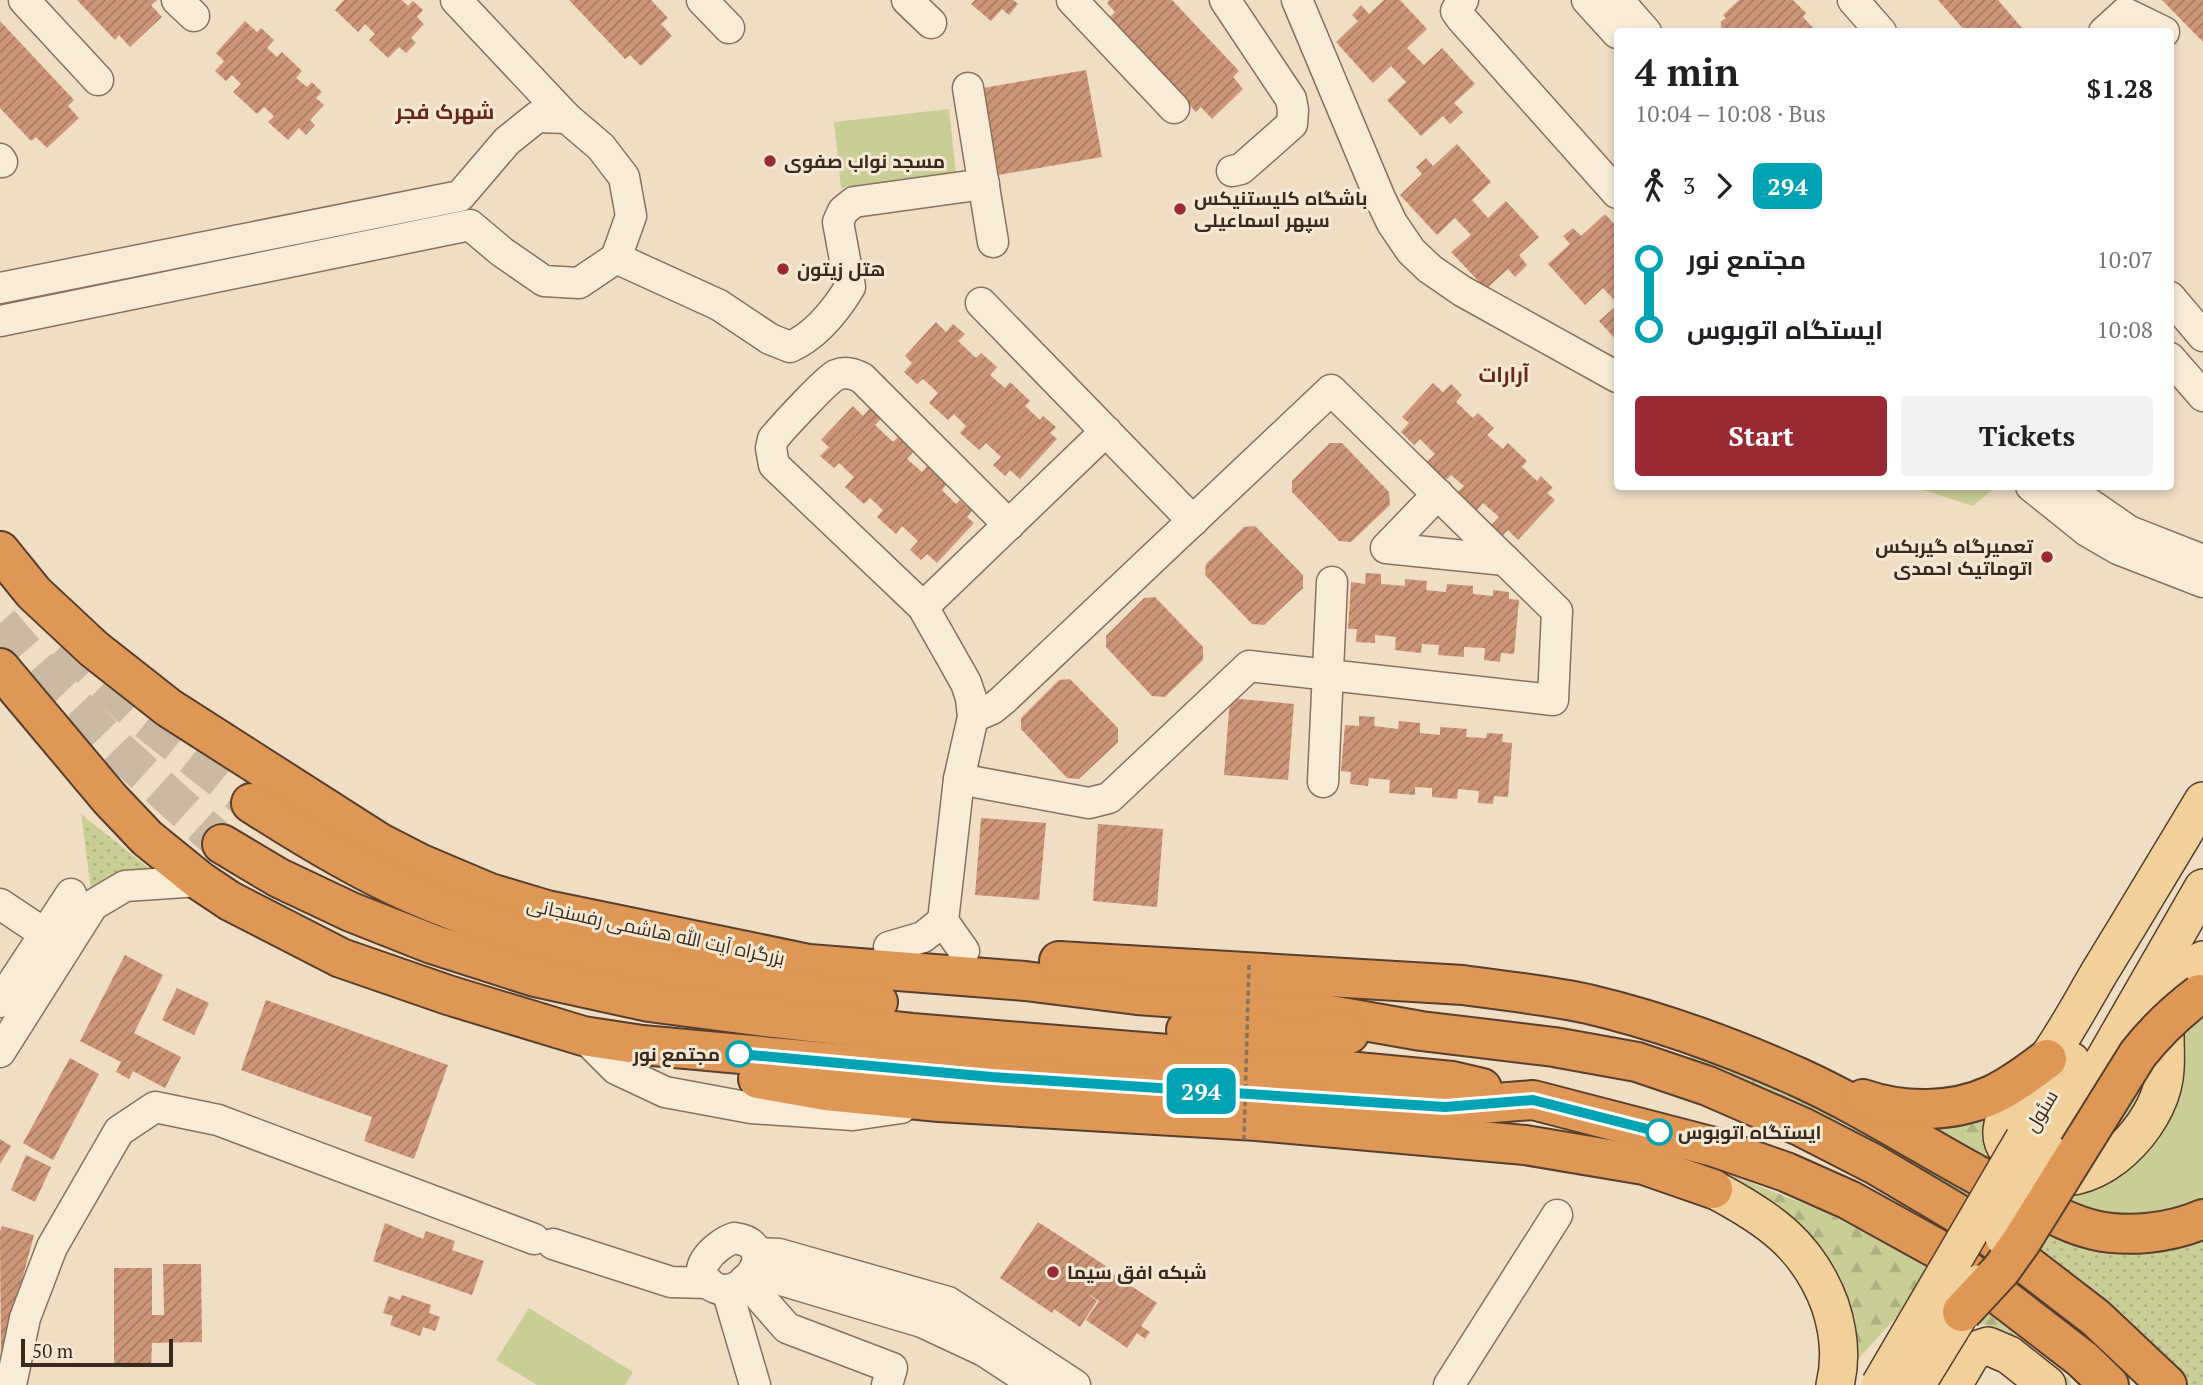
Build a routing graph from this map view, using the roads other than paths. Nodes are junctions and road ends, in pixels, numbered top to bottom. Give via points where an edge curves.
1 (24, 0) edge
2 (456, 0) edge
3 (702, 0) edge
4 (907, 0) edge
5 (1072, 0) edge
6 (1225, 0) edge
7 (1297, 0) edge
8 (1463, 0) edge
9 (1587, 0) edge
10 (1853, 0) edge
11 (1629, 15) edge
12 (931, 23) dead end
13 (729, 28) dead end
14 (1878, 28) edge
15 (2108, 28) edge
16 (2156, 28) edge
17 (98, 80) dead end
18 (968, 88) dead end
19 (1174, 108) dead end
20 (567, 118) junction
21 (1232, 171) dead end
22 (985, 184) junction
23 (1614, 190) edge
24 (993, 242) dead end
25 (616, 258) junction
26 (0, 288) edge
27 (2174, 302) edge
28 (981, 303) dead end
29 (0, 321) edge
30 (2203, 336) edge
31 (2174, 363) edge
32 (1614, 375) edge
33 (2203, 396) edge
34 (1106, 431) junction
35 (2036, 490) edge
36 (2070, 490) edge
37 (1437, 494) junction
38 (1194, 521) junction
39 (1009, 525) junction
40 (0, 551) edge
41 (2203, 560) edge
42 (1505, 561) junction
43 (1332, 582) dead end
44 (2203, 582) edge
45 (923, 607) junction
46 (0, 668) edge
47 (1328, 675) junction
48 (973, 717) junction
49 (958, 779) junction
50 (1323, 782) dead end
51 (2203, 801) edge
52 (251, 803) tunnel mouth
53 (2203, 837) edge
54 (222, 844) tunnel mouth
55 (200, 881) junction
56 (2203, 888) edge
57 (71, 894) dead end
58 (0, 904) edge
59 (953, 936) junction
60 (682, 939) junction
61 (56, 941) junction
62 (1294, 977) junction
63 (2202, 983) edge
64 (0, 1002) edge
65 (1421, 1031) junction
66 (583, 1036) junction
67 (642, 1045) junction
68 (0, 1052) edge
69 (2047, 1059) junction
70 (1637, 1062) junction
71 (1800, 1078) junction
72 (1533, 1100) junction
73 (939, 1102) junction
74 (2037, 1147) junction
75 (1713, 1189) joint
76 (1557, 1215) dead end
77 (2203, 1219) edge
78 (738, 1276) junction
79 (1962, 1312) junction
80 (2092, 1372) edge
81 (1029, 1377) edge
82 (11, 1385) edge
83 (755, 1385) edge
84 (887, 1385) edge
85 (1075, 1385) edge
86 (1449, 1385) edge
87 (1835, 1385) edge
88 (1862, 1385) edge
89 (1881, 1385) edge
90 (1916, 1385) edge
91 (1931, 1385) edge
92 (1952, 1385) edge
93 (2047, 1385) edge
94 (2109, 1385) edge
95 (2167, 1385) edge

1 - 17 street
2 - 20 street
3 - 13 street
4 - 12 street
5 - 19 street
6 - 21 street via 1292,99 1293,110 1292,124 1241,169
7 - 32 street via 1380,198 1411,251 1462,291
8 - 23 street via 1456,10 1461,18
9 - 11 street
10 - 14 street
15 - 16 street via 2125,12
18 - 22 street
20 - 25 street via 601,147 624,177 631,216
20 - 26 street via 537,117 507,141 460,196
22 - 24 street
22 - 25 street via 854,202 843,211 838,222 850,287 804,341 790,347 770,340 719,305
25 - 29 street via 579,283 544,281 470,225
27 - 30 street
28 - 34 street
31 - 33 street
34 - 38 street
34 - 39 street
35 - 44 street via 2118,549
36 - 41 street via 2129,531
37 - 38 street via 1331,390
37 - 42 street
37 - 42 street via 1386,548
38 - 48 street via 1003,700
39 - 45 street
39 - 45 street via 862,378 846,373 832,378 777,434 771,457
40 - 60 highway, بزرگراه آیت الله هاشمی رفسنجانی via 34,593 84,640 169,708 380,843 490,893 547,911
42 - 47 street via 1557,611 1553,700
43 - 47 street
45 - 48 street via 966,684
46 - 55 highway via 128,818
47 - 49 street via 1250,666 1109,798 1089,803
47 - 50 street
48 - 49 street
49 - 59 street
51 - 69 main road
52 - 65 highway, بزرگراه آیت الله هاشمی رفسنجانی via 349,863 409,893 559,945 644,965 791,991 1015,1017 1289,1036
53 - 74 main road, سئول
54 - 72 highway via 327,901 432,944 535,977 649,1002 912,1033 1452,1081
55 - 61 street via 125,886 93,905
55 - 66 highway via 341,958
56 - 74 main road, سئول
57 - 61 street
58 - 61 street
59 - 60 highway via 889,947 762,938
59 - 62 highway via 1087,963
60 - 65 highway, بزرگراه آیت الله هاشمی رفسنجانی via 808,964 1273,1004
61 - 64 street
61 - 68 street
62 - 70 highway via 1520,1011
62 - 71 highway via 1463,985 1588,1004 1716,1044
63 - 69 main road via 2186,971 2169,997 2162,1088 2147,1121 2111,1161 2074,1177 2039,1173 2012,1157 2002,1142 2007,1113
63 - 79 highway, bridge via 2138,1054 2021,1242
65 - 70 highway, بزرگراه آیت الله هاشمی رفسنجانی
66 - 67 highway
66 - 73 street via 616,1069 665,1092 751,1108 853,1115
67 - 72 highway via 992,1077 1445,1107
67 - 73 highway via 746,1077 826,1091
69 - 71 highway via 1993,1094 1965,1105 1933,1109 1882,1105
70 - 95 highway, بزرگراه آیت الله هاشمی رفسنجانی via 1708,1086 1802,1128 1970,1221 2096,1318
71 - 77 highway via 1995,1185 2094,1230 2169,1230
72 - 80 highway via 1714,1147 1849,1200 1942,1252
73 - 75 highway via 1257,1121 1525,1145 1644,1165
74 - 79 main road, سئول, bridge
74 - 89 main road, سئول, bridge
75 - 87 main road via 1775,1227 1814,1268 1837,1325 1840,1349
76 - 86 street
78 - 81 street via 779,1254 948,1302
78 - 82 street via 671,1282 543,1241 218,1120 155,1107 119,1131 52,1247 25,1318
78 - 83 street
78 - 84 street via 787,1328 892,1368
79 - 90 main road, سئول, bridge
80 - 94 highway
81 - 85 street
88 - 91 main road via 1895,1329 1916,1320 1934,1324 1948,1339 1948,1350
92 - 93 main road via 1973,1351 1988,1346 2008,1355

